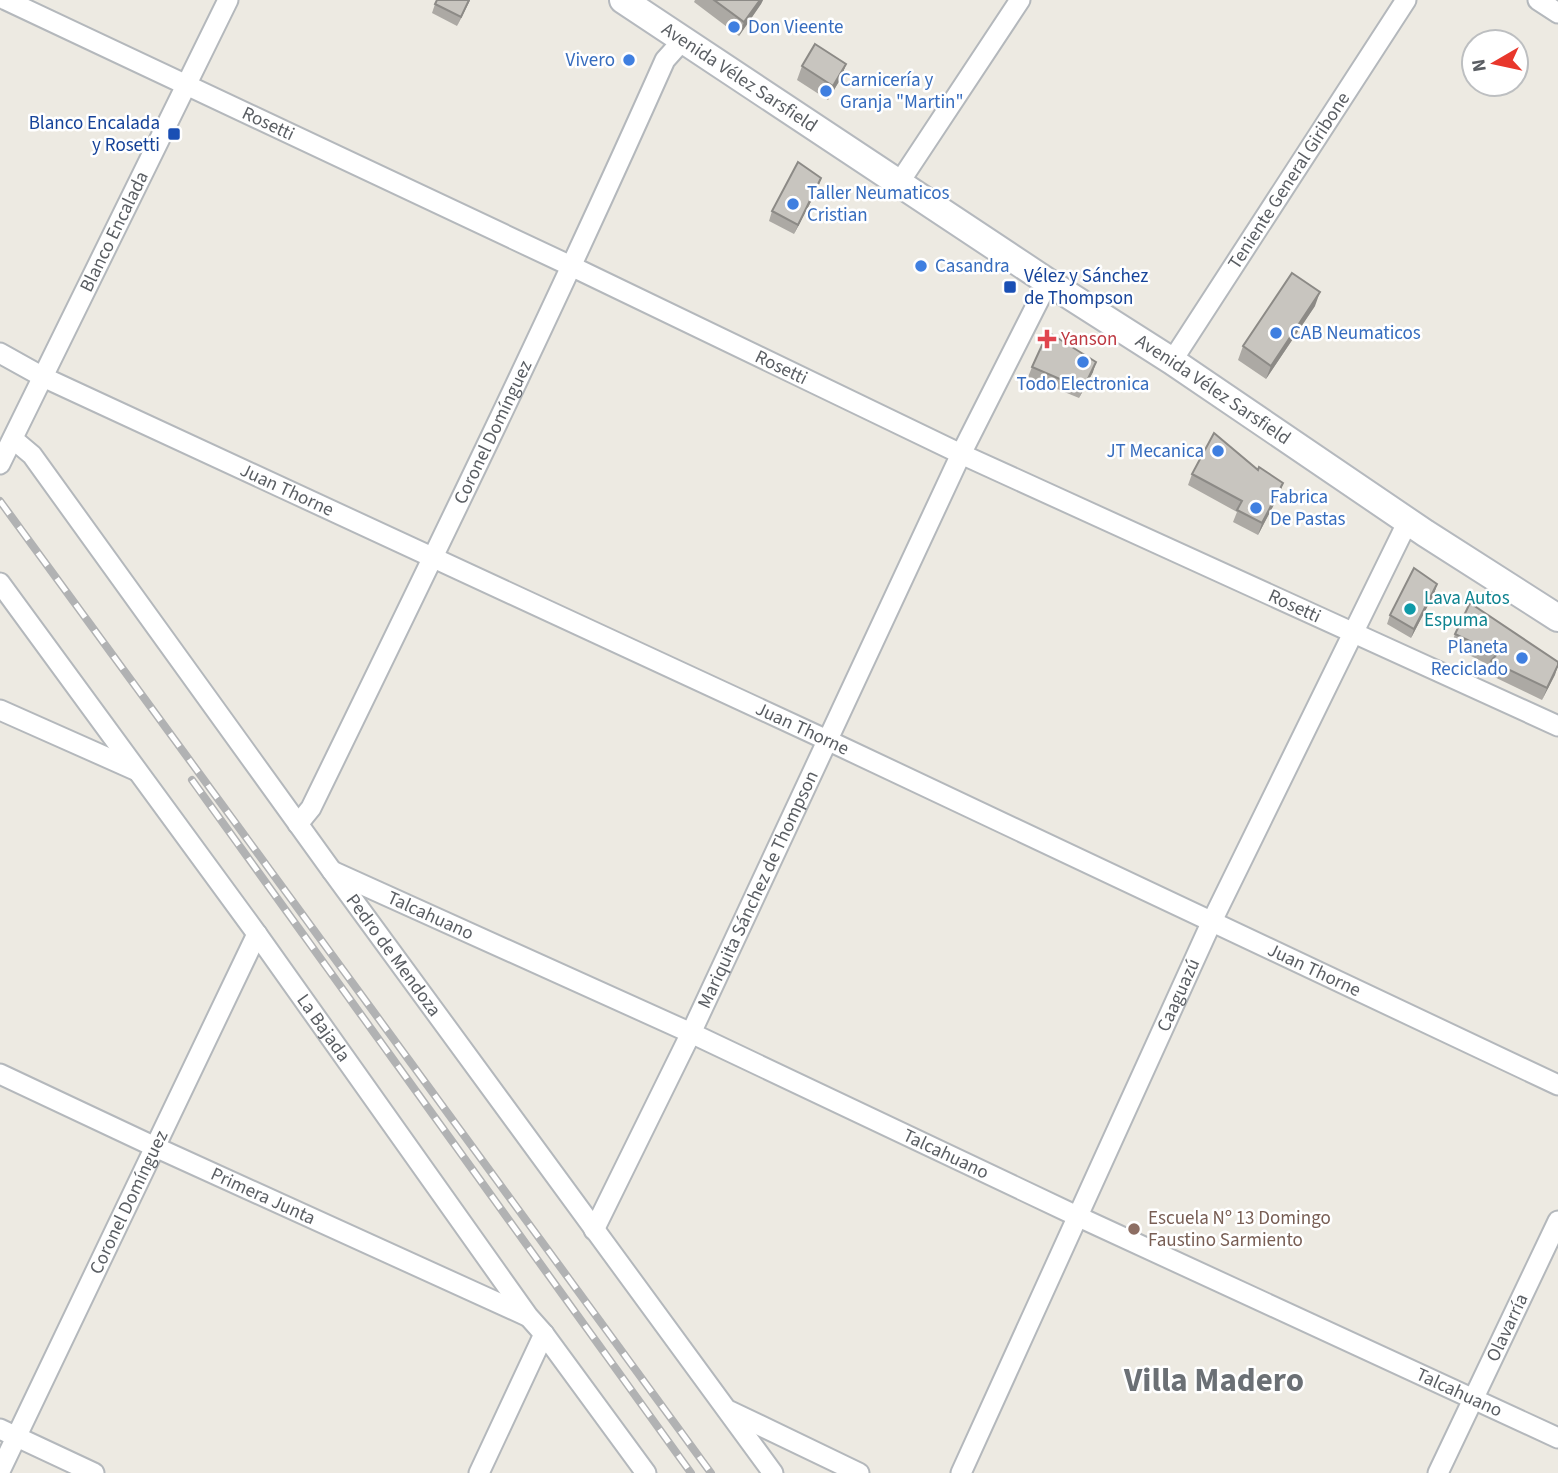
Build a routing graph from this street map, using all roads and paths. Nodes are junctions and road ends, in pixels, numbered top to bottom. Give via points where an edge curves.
1 (6, 0) edge
2 (228, 0) edge
3 (623, 0) edge
4 (1020, 0) edge
5 (1406, 0) edge
6 (1538, 0) edge
7 (1558, 13) edge
8 (682, 41) junction
9 (187, 84) junction
10 (899, 183) junction
11 (573, 267) junction
12 (1048, 282) junction
13 (0, 353) edge
14 (1172, 361) junction
15 (43, 377) junction
16 (13, 439) junction
17 (961, 454) junction
18 (0, 464) edge
19 (1408, 521) junction
20 (434, 557) junction
21 (0, 583) edge
22 (1558, 618) edge
23 (1354, 632) junction
24 (0, 710) edge
25 (1558, 726) edge
26 (827, 740) junction
27 (136, 771) junction
28 (298, 824) junction
29 (332, 871) junction
30 (1212, 921) junction
31 (257, 934) junction
32 (691, 1033) junction
33 (0, 1074) edge
34 (1558, 1085) edge
35 (153, 1146) junction
36 (1079, 1217) junction
37 (1558, 1220) edge
38 (594, 1230) junction
39 (528, 1317) junction
40 (544, 1334) junction
41 (1474, 1398) junction
42 (726, 1409) junction
43 (8, 1433) edge
44 (1558, 1438) edge
45 (0, 1471) edge
46 (94, 1473) edge
47 (479, 1473) edge
48 (646, 1473) edge
49 (773, 1473) edge
50 (859, 1473) edge
51 (961, 1473) edge
52 (1438, 1473) edge

1 - 9 street, Rosetti
2 - 9 street, Blanco Encalada
3 - 8 main road, Avenida Vélez Sarsfield
4 - 10 street
5 - 14 street, Teniente General Giribone
6 - 7 street
8 - 10 main road, Avenida Vélez Sarsfield
8 - 11 street, Coronel Domínguez via 666,60
9 - 11 street, Rosetti
9 - 15 street, Blanco Encalada
10 - 12 main road, Avenida Vélez Sarsfield
11 - 17 street, Rosetti
11 - 20 street, Coronel Domínguez
12 - 14 main road, Avenida Vélez Sarsfield
12 - 17 street, Mariquita Sánchez de Thompson
13 - 15 street
14 - 19 main road, Avenida Vélez Sarsfield
15 - 16 street, Blanco Encalada
15 - 20 street, Juan Thorne
16 - 18 street, Blanco Encalada
16 - 28 street, Pedro de Mendoza via 32,454
17 - 23 street, Rosetti
17 - 26 street, Mariquita Sánchez de Thompson
19 - 22 main road, Avenida Vélez Sarsfield
19 - 23 street, Caaguazú
20 - 26 street, Juan Thorne
20 - 28 street, Coronel Domínguez
21 - 27 street, La Bajada
23 - 25 street, Rosetti
23 - 30 street, Caaguazú
24 - 27 street
26 - 30 street, Juan Thorne
26 - 32 street, Mariquita Sánchez de Thompson
27 - 31 street, La Bajada
28 - 29 street, Pedro de Mendoza
29 - 32 street, Talcahuano
29 - 38 street, Pedro de Mendoza
30 - 34 street, Juan Thorne
30 - 36 street, Caaguazú
31 - 35 street, Coronel Domínguez
31 - 39 street, La Bajada
32 - 36 street, Talcahuano
32 - 38 street, Mariquita Sánchez de Thompson
33 - 35 street, Primera Junta
35 - 39 street, Primera Junta
35 - 43 street, Coronel Domínguez
36 - 41 street, Talcahuano
36 - 51 street, Caaguazú
37 - 41 street, Olavarría
38 - 42 street, Pedro de Mendoza
39 - 40 street, La Bajada
40 - 47 street
40 - 48 street, La Bajada
41 - 44 street, Talcahuano
41 - 52 street, Olavarría
42 - 49 street, Pedro de Mendoza
42 - 50 street
43 - 45 street, Coronel Domínguez
43 - 46 street

